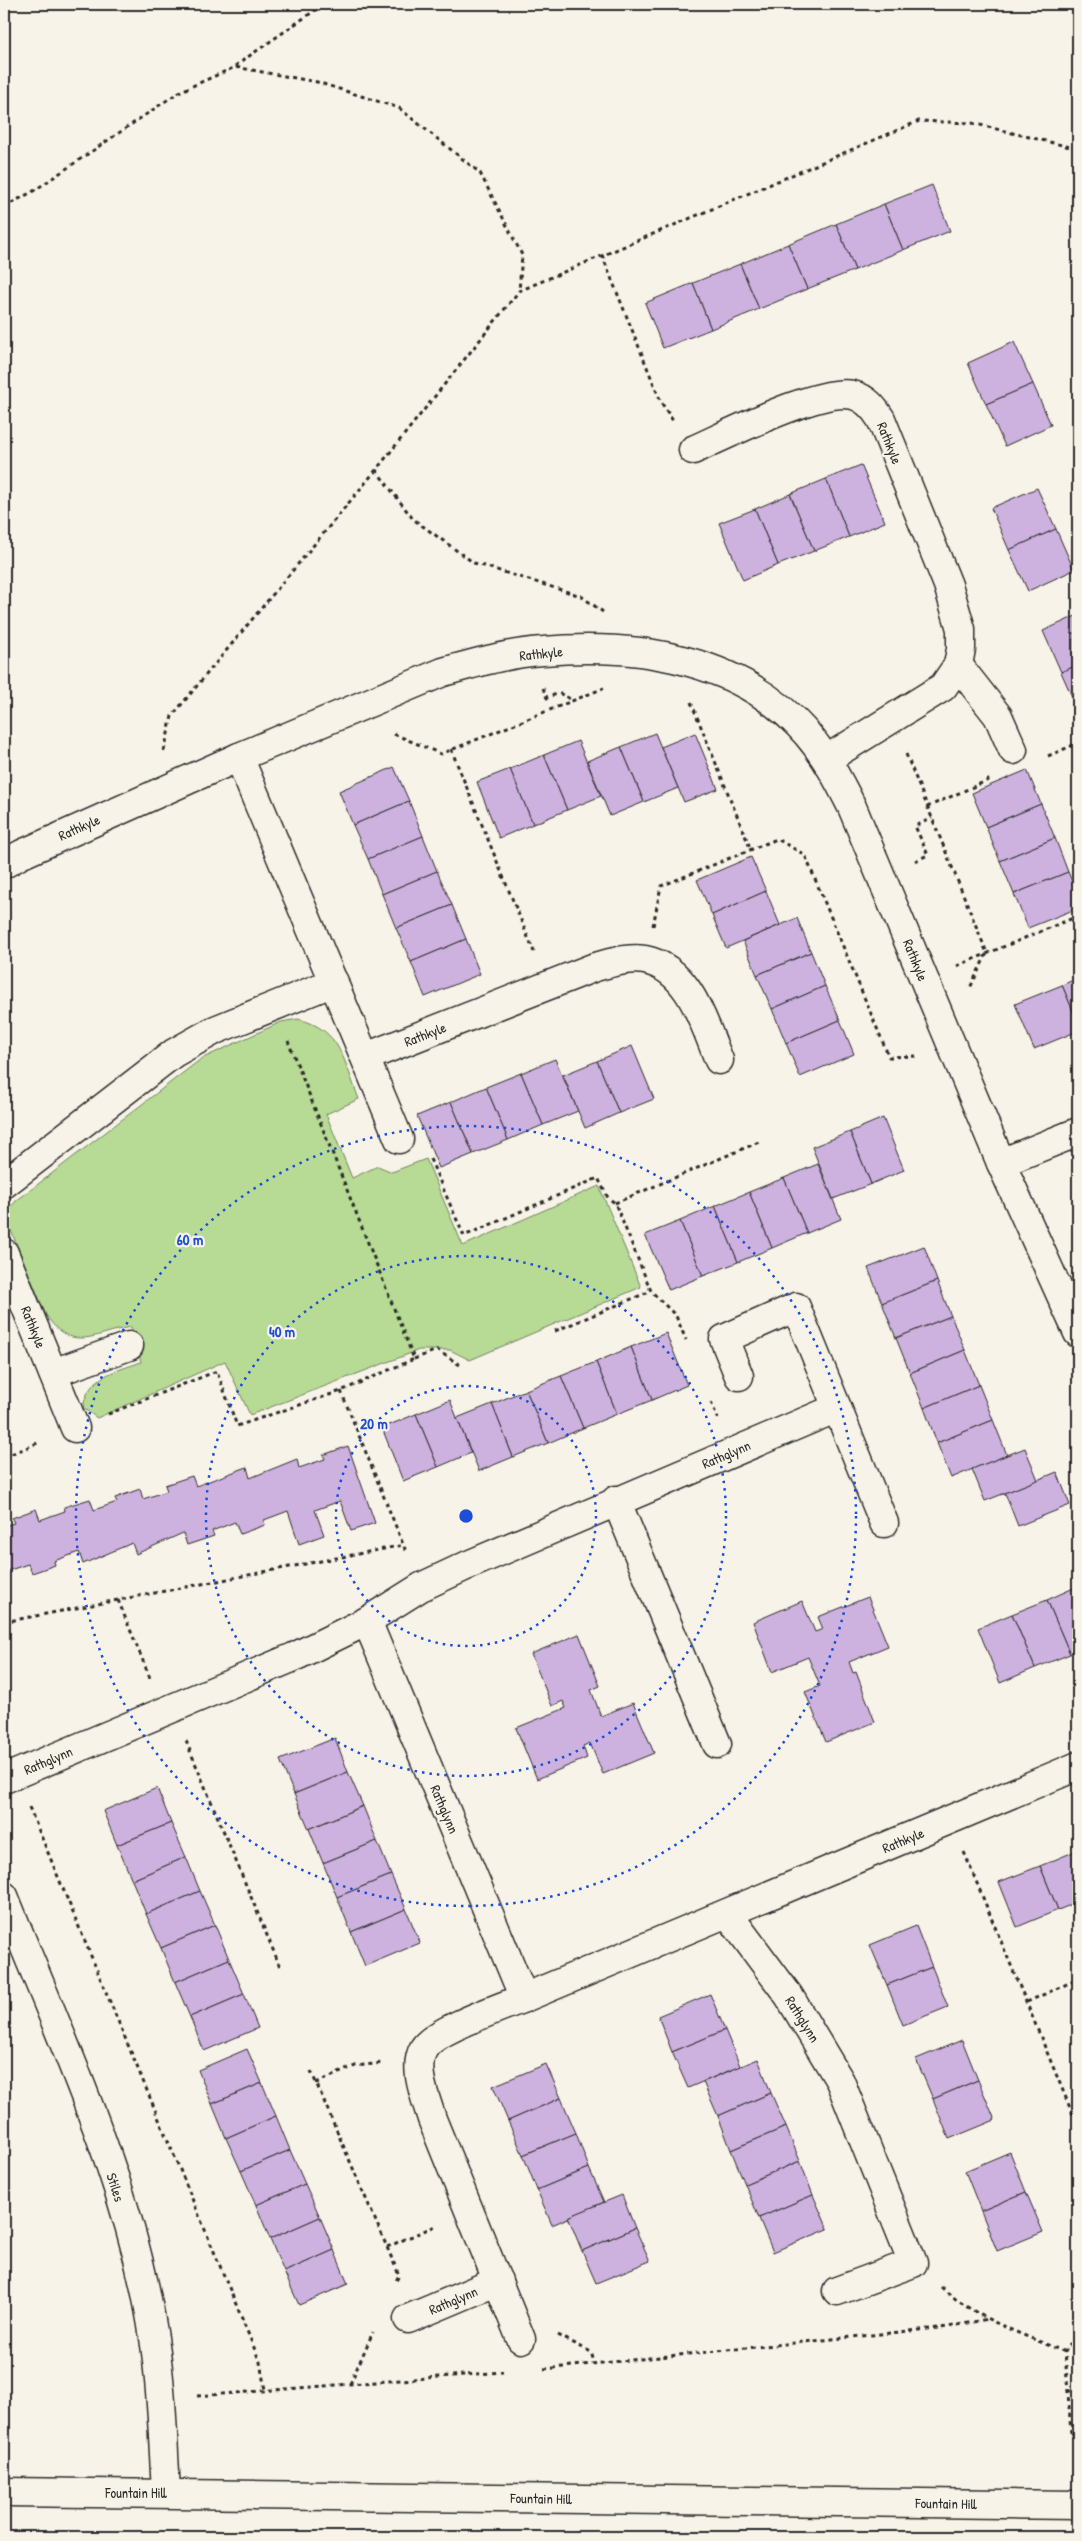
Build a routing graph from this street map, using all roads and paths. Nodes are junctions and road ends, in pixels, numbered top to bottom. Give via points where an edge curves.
1 (324, 4) edge
2 (235, 67) junction
3 (1077, 149) edge
4 (1078, 154) edge
5 (4, 207) edge
6 (602, 255) junction
7 (519, 291) junction
8 (693, 450) joint
9 (376, 470) junction
10 (624, 650) junction
11 (958, 665) junction
12 (606, 687) dead end
13 (547, 698) dead end
14 (690, 699) dead end
15 (573, 700) junction
16 (360, 706) junction
17 (892, 720) junction
18 (451, 749) junction
19 (1013, 750) dead end
20 (239, 757) junction
21 (827, 760) junction
22 (163, 790) junction
23 (932, 818) junction
24 (751, 850) junction
25 (928, 855) dead end
26 (4, 864) edge
27 (1078, 916) edge
28 (988, 953) junction
29 (646, 960) junction
30 (924, 980) junction
31 (334, 982) junction
32 (548, 986) junction
33 (274, 1006) junction
34 (956, 1054) junction
35 (366, 1058) junction
36 (719, 1060) dead end
37 (1078, 1132) edge
38 (400, 1139) joint
39 (759, 1142) dead end
40 (1001, 1163) junction
41 (4, 1184) edge
42 (615, 1203) junction
43 (4, 1253) edge
44 (651, 1291) junction
45 (555, 1331) dead end
46 (1078, 1332) edge
47 (687, 1343) dead end
48 (129, 1346) dead end
49 (414, 1359) junction
50 (463, 1367) dead end
51 (53, 1373) junction
52 (739, 1376) dead end
53 (341, 1391) junction
54 (709, 1398) dead end
55 (837, 1408) junction
56 (75, 1428) junction
57 (731, 1452) junction
58 (4, 1458) edge
59 (616, 1500) junction
60 (884, 1523) dead end
61 (404, 1545) junction
62 (421, 1587) junction
63 (118, 1600) junction
64 (367, 1621) junction
65 (4, 1622) edge
66 (168, 1710) junction
67 (717, 1744) dead end
68 (1078, 1766) edge
69 (10, 1777) edge
70 (951, 1820) junction
71 (4, 1896) edge
72 (728, 1914) junction
73 (281, 1969) dead end
74 (1078, 1979) edge
75 (524, 1998) junction
76 (1027, 2002) junction
77 (354, 2066) dead end
78 (311, 2071) dead end
79 (316, 2083) junction
80 (1078, 2127) edge
81 (432, 2227) dead end
82 (387, 2247) junction
83 (913, 2263) junction
84 (498, 2281) junction
85 (395, 2284) dead end
86 (837, 2291) dead end
87 (408, 2319) dead end
88 (988, 2319) junction
89 (1078, 2328) edge
90 (374, 2330) dead end
91 (521, 2339) joint
92 (1065, 2352) junction
93 (595, 2365) junction
94 (536, 2370) dead end
95 (506, 2372) dead end
96 (350, 2384) junction
97 (265, 2390) junction
98 (1067, 2391) junction
99 (1078, 2391) edge
100 (161, 2398) junction
101 (1071, 2434) dead end
102 (4, 2492) edge
103 (166, 2492) junction
104 (1078, 2505) edge

1 - 2 path
2 - 5 path via 179,92 32,192
2 - 7 path via 317,82 399,108 480,173 522,255
3 - 4 path
3 - 6 path via 972,123 920,121
6 - 7 path
6 - 8 path via 661,402
7 - 9 path
8 - 11 street, Rathkyle via 821,396 852,394 871,405 881,419 948,585 961,629
9 - 10 path via 414,519 474,563 581,596 605,614
9 - 22 path via 172,716 164,747
10 - 16 street, Rathkyle via 542,651 491,659 443,672
10 - 21 street, Rathkyle via 689,661 725,673 793,719
11 - 17 street, Rathkyle via 944,687
11 - 19 street via 998,716
12 - 15 path
13 - 15 path via 559,693
14 - 24 path
15 - 18 path
16 - 18 path via 378,727 441,754
16 - 20 street, Rathkyle
17 - 21 street, Rathkyle
17 - 23 path
18 - 32 path
20 - 22 street, Rathkyle
20 - 31 street
21 - 30 street, Rathkyle via 852,807
22 - 26 street, Rathkyle
23 - 25 path via 915,826
23 - 28 path
24 - 29 path via 661,886
24 - 34 path via 777,839 805,855 889,1057
27 - 28 path
28 - 30 path
29 - 32 street, Rathkyle via 610,963
29 - 36 street, Rathkyle via 670,972 687,991
30 - 34 street, Rathkyle
31 - 33 street
31 - 35 street
32 - 35 street, Rathkyle
33 - 41 street via 215,1030 174,1053
33 - 49 path
34 - 40 street, Rathkyle
35 - 38 street
37 - 40 street
38 - 42 path via 428,1155 464,1236 598,1178 608,1198
39 - 42 path
40 - 46 street, Rathkyle
42 - 44 path
43 - 51 street, Rathkyle
44 - 45 path
44 - 47 path via 676,1316
48 - 51 street
49 - 50 path via 437,1350
49 - 53 path
51 - 56 street, Rathkyle
52 - 55 street via 724,1339 796,1307
53 - 56 path via 237,1426 217,1370
53 - 61 path
54 - 57 path
55 - 57 street, Rathglynn
55 - 60 street
56 - 58 path
57 - 59 street, Rathglynn
59 - 62 street, Rathglynn
59 - 67 street
61 - 62 path
61 - 63 path
62 - 64 street, Rathglynn
63 - 65 path
63 - 66 path
64 - 66 street, Rathglynn via 294,1657
64 - 75 street, Rathglynn
66 - 69 street, Rathglynn
66 - 73 path
68 - 70 street, Rathkyle
69 - 97 path via 257,2353
70 - 72 street, Rathkyle
70 - 76 path
71 - 100 street, Stiles via 96,2125 129,2226 154,2338
72 - 75 street
72 - 83 street, Rathglynn via 789,1996 836,2074
74 - 76 path
75 - 84 street via 436,2037 424,2048 420,2065 432,2119
76 - 80 path
77 - 79 path
78 - 79 path
79 - 82 path
81 - 82 path
82 - 85 path via 399,2275
83 - 86 street
83 - 88 path via 958,2303
84 - 87 street, Rathglynn
84 - 91 street
88 - 92 path
88 - 93 path via 948,2327
89 - 92 path
90 - 96 path
91 - 93 path via 540,2326 591,2352
92 - 98 path
93 - 94 path
95 - 96 path
96 - 97 path
97 - 100 path
98 - 99 path
98 - 101 path
100 - 103 street, Stiles
102 - 103 street, Fountain Hill
103 - 104 street, Fountain Hill

